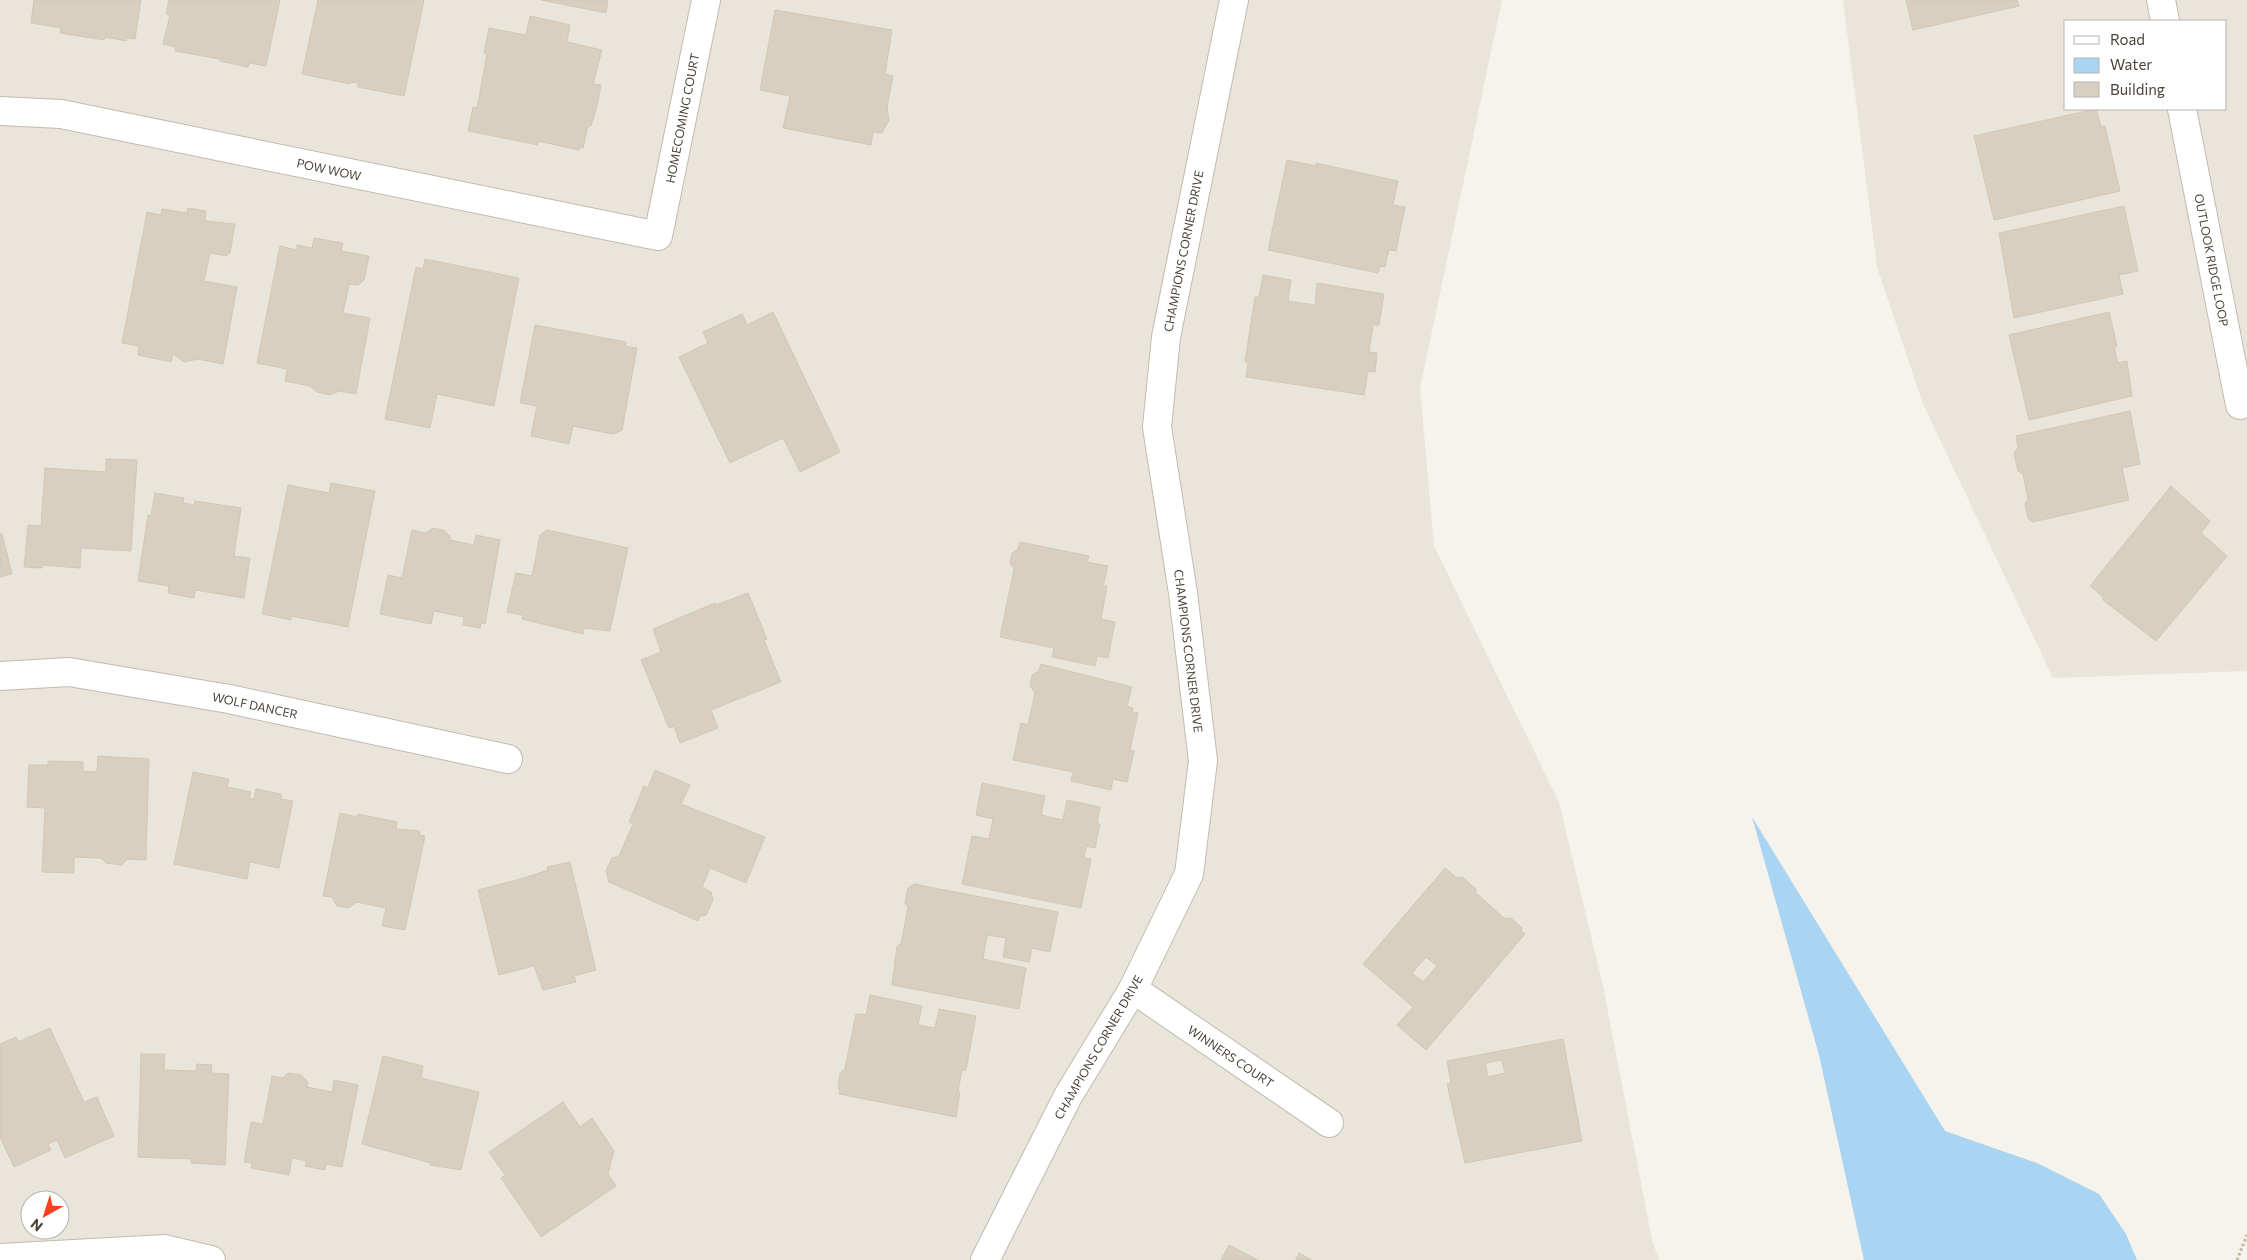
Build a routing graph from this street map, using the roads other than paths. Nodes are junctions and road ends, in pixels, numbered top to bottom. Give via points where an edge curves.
1 (706, 0) edge
2 (1234, 0) edge
3 (2161, 0) edge
4 (2165, 20) edge
5 (2182, 110) edge
6 (0, 111) edge
7 (658, 236) joint
8 (2247, 402) edge
9 (0, 676) edge
10 (508, 759) dead end
11 (1133, 989) junction
12 (1329, 1123) dead end
13 (0, 1258) edge
14 (211, 1260) edge
15 (985, 1260) edge

1 - 7 street, HOMECOMING COURT
2 - 11 street, CHAMPIONS CORNER DRIVE via 1166,337 1157,427 1183,593 1203,761 1189,874
3 - 4 street
5 - 8 street, OUTLOOK RIDGE LOOP via 2240,404
6 - 7 street, POW WOW via 62,114
9 - 10 street, WOLF DANCER via 68,672 229,699
11 - 12 street, WINNERS COURT
11 - 15 street, CHAMPIONS CORNER DRIVE via 1068,1096
13 - 14 street via 165,1249

